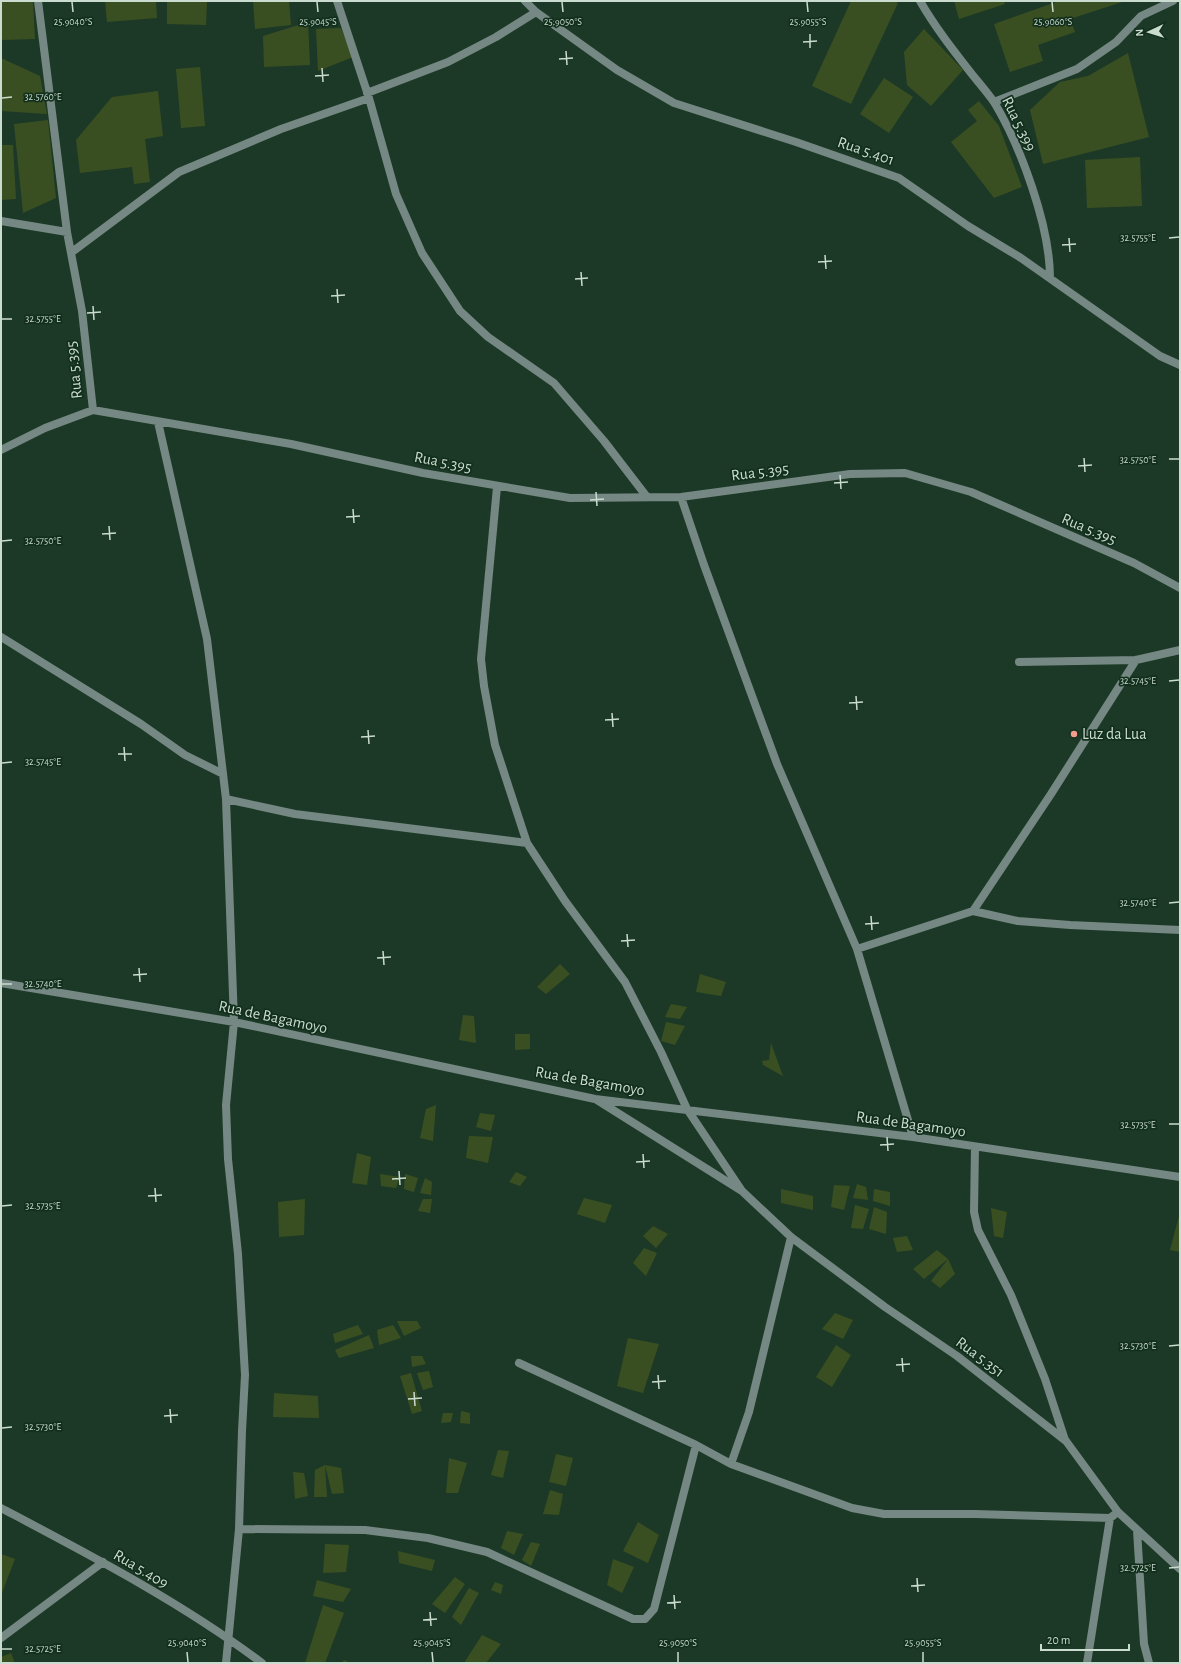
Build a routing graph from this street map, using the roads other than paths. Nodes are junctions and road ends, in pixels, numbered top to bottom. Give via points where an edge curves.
1 (38, 1) edge
2 (337, 1) edge
3 (525, 1) edge
4 (920, 1) edge
5 (1173, 1) edge
6 (536, 12) junction
7 (368, 95) junction
8 (994, 102) junction
9 (1, 221) edge
10 (67, 232) junction
11 (72, 252) junction
12 (1050, 278) junction
13 (1180, 365) edge
14 (93, 410) junction
15 (158, 422) junction
16 (1, 450) edge
17 (497, 487) junction
18 (681, 496) junction
19 (647, 497) junction
20 (1180, 588) edge
21 (1, 637) edge
22 (1180, 650) edge
23 (1136, 660) junction
24 (1019, 662) dead end
25 (224, 774) junction
26 (226, 799) junction
27 (527, 843) junction
28 (973, 912) junction
29 (1180, 930) edge
30 (857, 949) junction
31 (1, 983) edge
32 (234, 1022) junction
33 (595, 1099) junction
34 (687, 1109) junction
35 (913, 1137) junction
36 (975, 1147) junction
37 (1180, 1177) edge
38 (742, 1190) junction
39 (791, 1237) junction
40 (519, 1363) dead end
41 (1066, 1441) junction
42 (696, 1445) junction
43 (731, 1464) junction
44 (1, 1508) edge
45 (1118, 1512) junction
46 (1110, 1518) junction
47 (238, 1529) junction
48 (1137, 1530) junction
49 (103, 1562) junction
50 (1180, 1569) edge
51 (1, 1638) edge
52 (229, 1638) junction
53 (226, 1663) edge
54 (262, 1663) edge
55 (1087, 1663) edge
56 (1149, 1663) edge

1 - 10 street, Rua 5.395
2 - 7 street
3 - 6 street, Rua 5.401
4 - 8 street, Rua 5.399 via 934,25
5 - 8 street via 1141,16 1116,42 1077,69
6 - 7 street via 448,62
6 - 12 street, Rua 5.401 via 617,70 674,103 899,178
7 - 11 street via 179,172
7 - 19 street via 396,194 422,253 460,311 488,337 554,384 604,441
8 - 12 street, Rua 5.399 via 1018,152 1036,201 1050,255
9 - 10 street
10 - 11 street, Rua 5.395
11 - 14 street, Rua 5.395 via 82,311
12 - 13 street, Rua 5.401 via 1160,356
14 - 15 street, Rua 5.395
14 - 16 street via 45,428
15 - 17 street, Rua 5.395 via 291,444
15 - 25 street via 207,639
17 - 19 street, Rua 5.395 via 570,498
17 - 27 street via 481,659 494,745
18 - 19 street, Rua 5.395
18 - 20 street, Rua 5.395 via 850,474 905,473 971,492 1134,563
18 - 30 street via 777,764
21 - 25 street via 141,724 185,755
22 - 23 street
23 - 24 street
23 - 28 street
25 - 26 street
26 - 27 street via 295,814
26 - 32 street
27 - 34 street via 565,901 625,982
28 - 29 street via 1026,921
28 - 30 street
30 - 35 street
31 - 32 street, Rua de Bagamoyo
32 - 33 street, Rua de Bagamoyo
32 - 47 street via 226,1105 245,1375
33 - 34 street, Rua de Bagamoyo
33 - 38 street
34 - 35 street, Rua de Bagamoyo
34 - 38 street
35 - 36 street, Rua de Bagamoyo
36 - 37 street, Rua de Bagamoyo
36 - 41 street via 974,1212 978,1230 1011,1294 1045,1379
38 - 39 street, Rua 5.351
39 - 41 street, Rua 5.351 via 885,1307 957,1356
39 - 43 street via 748,1412
40 - 42 street
41 - 45 street, Rua 5.351
42 - 43 street
42 - 47 street via 654,1608 645,1619 633,1619 487,1552 428,1538 365,1530
43 - 46 street via 852,1508 884,1514
44 - 49 street, Rua 5.409
45 - 46 street
45 - 48 street, Rua 5.351
46 - 55 street
47 - 52 street
48 - 50 street, Rua 5.351
48 - 56 street via 1144,1644
49 - 51 street
49 - 52 street, Rua 5.409
52 - 53 street
52 - 54 street, Rua 5.409

